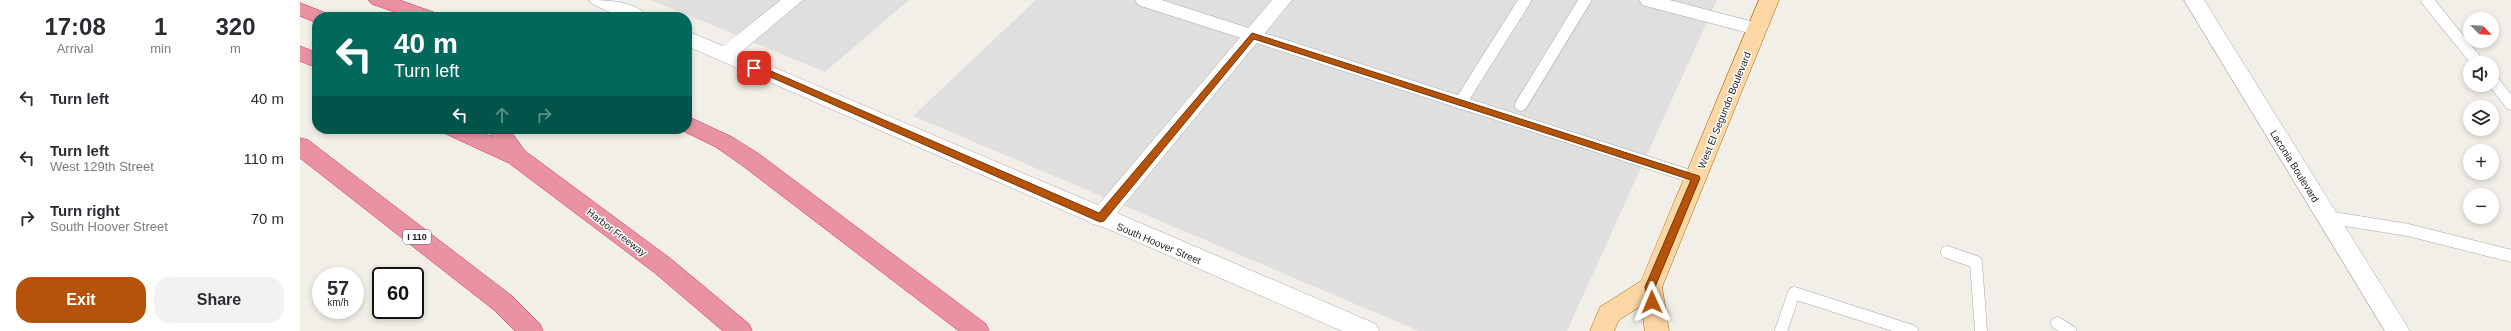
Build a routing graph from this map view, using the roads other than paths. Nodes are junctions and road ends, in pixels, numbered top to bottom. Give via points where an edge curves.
1 (379, 0) edge
2 (599, 0) edge
3 (794, 0) edge
4 (1142, 0) edge
5 (1282, 0) edge
6 (1525, 0) edge
7 (1585, 0) edge
8 (1646, 0) edge
9 (1769, 0) edge
10 (2194, 0) edge
11 (2427, 0) edge
12 (300, 9) edge
13 (414, 12) edge
14 (627, 12) edge
15 (312, 14) edge
16 (1757, 29) junction
17 (1252, 36) junction
18 (692, 40) edge
19 (300, 53) edge
20 (725, 55) junction
21 (2472, 56) edge
22 (312, 59) edge
23 (2499, 89) edge
24 (1460, 103) junction
25 (2511, 104) edge
26 (1521, 105) dead end
27 (692, 126) edge
28 (465, 134) edge
29 (501, 134) edge
30 (300, 146) edge
31 (517, 157) junction
32 (1696, 178) junction
33 (2327, 217) junction
34 (1100, 218) junction
35 (1947, 252) dead end
36 (2511, 256) edge
37 (1650, 287) junction
38 (2057, 324) dead end
39 (531, 331) edge
40 (740, 331) edge
41 (977, 331) edge
42 (1367, 331) edge
43 (1602, 331) edge
44 (1657, 331) edge
45 (1781, 331) edge
46 (1912, 331) edge
47 (1981, 331) edge
48 (2070, 331) edge
49 (2398, 331) edge

1 - 13 highway
2 - 14 street
3 - 20 street
4 - 17 lane
5 - 17 street
6 - 24 lane
7 - 26 lane
8 - 16 lane
9 - 16 main road, West El Segundo Boulevard
10 - 33 street, Laconia Boulevard
11 - 21 lane
12 - 15 highway
16 - 32 main road, West El Segundo Boulevard
17 - 24 lane
17 - 34 street
18 - 20 street, South Hoover Street
19 - 22 highway
20 - 34 street, South Hoover Street
23 - 25 lane
24 - 32 lane
27 - 41 highway via 724,142 751,160
28 - 31 highway
29 - 31 highway, Harbor Freeway
30 - 39 highway, I 110 via 503,303
31 - 40 highway, Harbor Freeway via 663,266
32 - 37 main road, West El Segundo Boulevard
33 - 36 lane via 2408,230
33 - 49 street, Laconia Boulevard
34 - 42 street, South Hoover Street
35 - 47 lane via 1976,262
37 - 43 main road via 1609,314
37 - 44 main road
38 - 48 lane
45 - 46 lane via 1794,293

